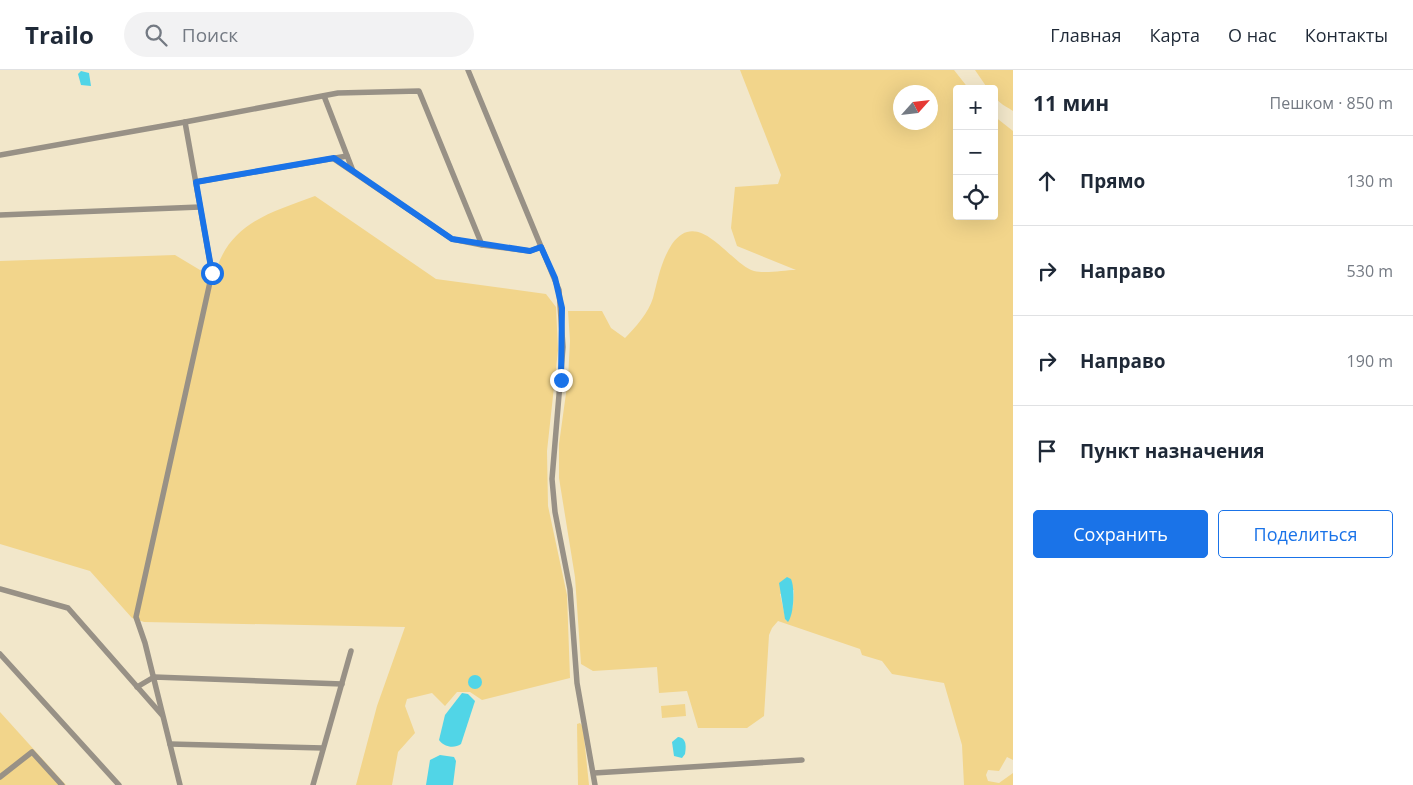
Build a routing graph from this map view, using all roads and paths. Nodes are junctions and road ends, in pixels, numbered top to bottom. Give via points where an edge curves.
1 (468, 70) edge
2 (324, 96) junction
3 (184, 122) junction
4 (0, 155) edge
5 (347, 156) junction
6 (334, 158) junction
7 (354, 172) junction
8 (196, 182) junction
9 (200, 207) junction
10 (0, 215) edge
11 (482, 245) junction
12 (541, 247) junction
13 (0, 589) edge
14 (351, 651) dead end
15 (1, 658) edge
16 (154, 677) junction
17 (342, 684) junction
18 (137, 687) junction
19 (163, 716) junction
20 (170, 744) junction
21 (323, 748) junction
22 (802, 760) dead end
23 (594, 773) junction
24 (0, 777) edge
25 (62, 785) edge
26 (119, 785) edge
27 (180, 785) edge
28 (313, 785) edge
29 (595, 785) edge

1 - 12 street
2 - 3 street
2 - 5 street
2 - 11 street via 419,91
3 - 4 street
3 - 8 street
5 - 6 street
5 - 7 street
6 - 7 street
6 - 8 street
7 - 11 street via 452,239
8 - 9 street
9 - 10 street
9 - 16 street via 212,278 191,360 136,617
11 - 12 street via 530,251
12 - 23 street via 555,278 562,308 561,380 552,479 570,589 577,683
13 - 18 street via 68,608
14 - 17 street
15 - 26 street
16 - 17 street
16 - 18 street
16 - 19 street
17 - 21 street
18 - 19 street
19 - 20 street
20 - 21 street
20 - 27 street
21 - 28 street
22 - 23 street
23 - 29 street
24 - 25 street via 32,752

